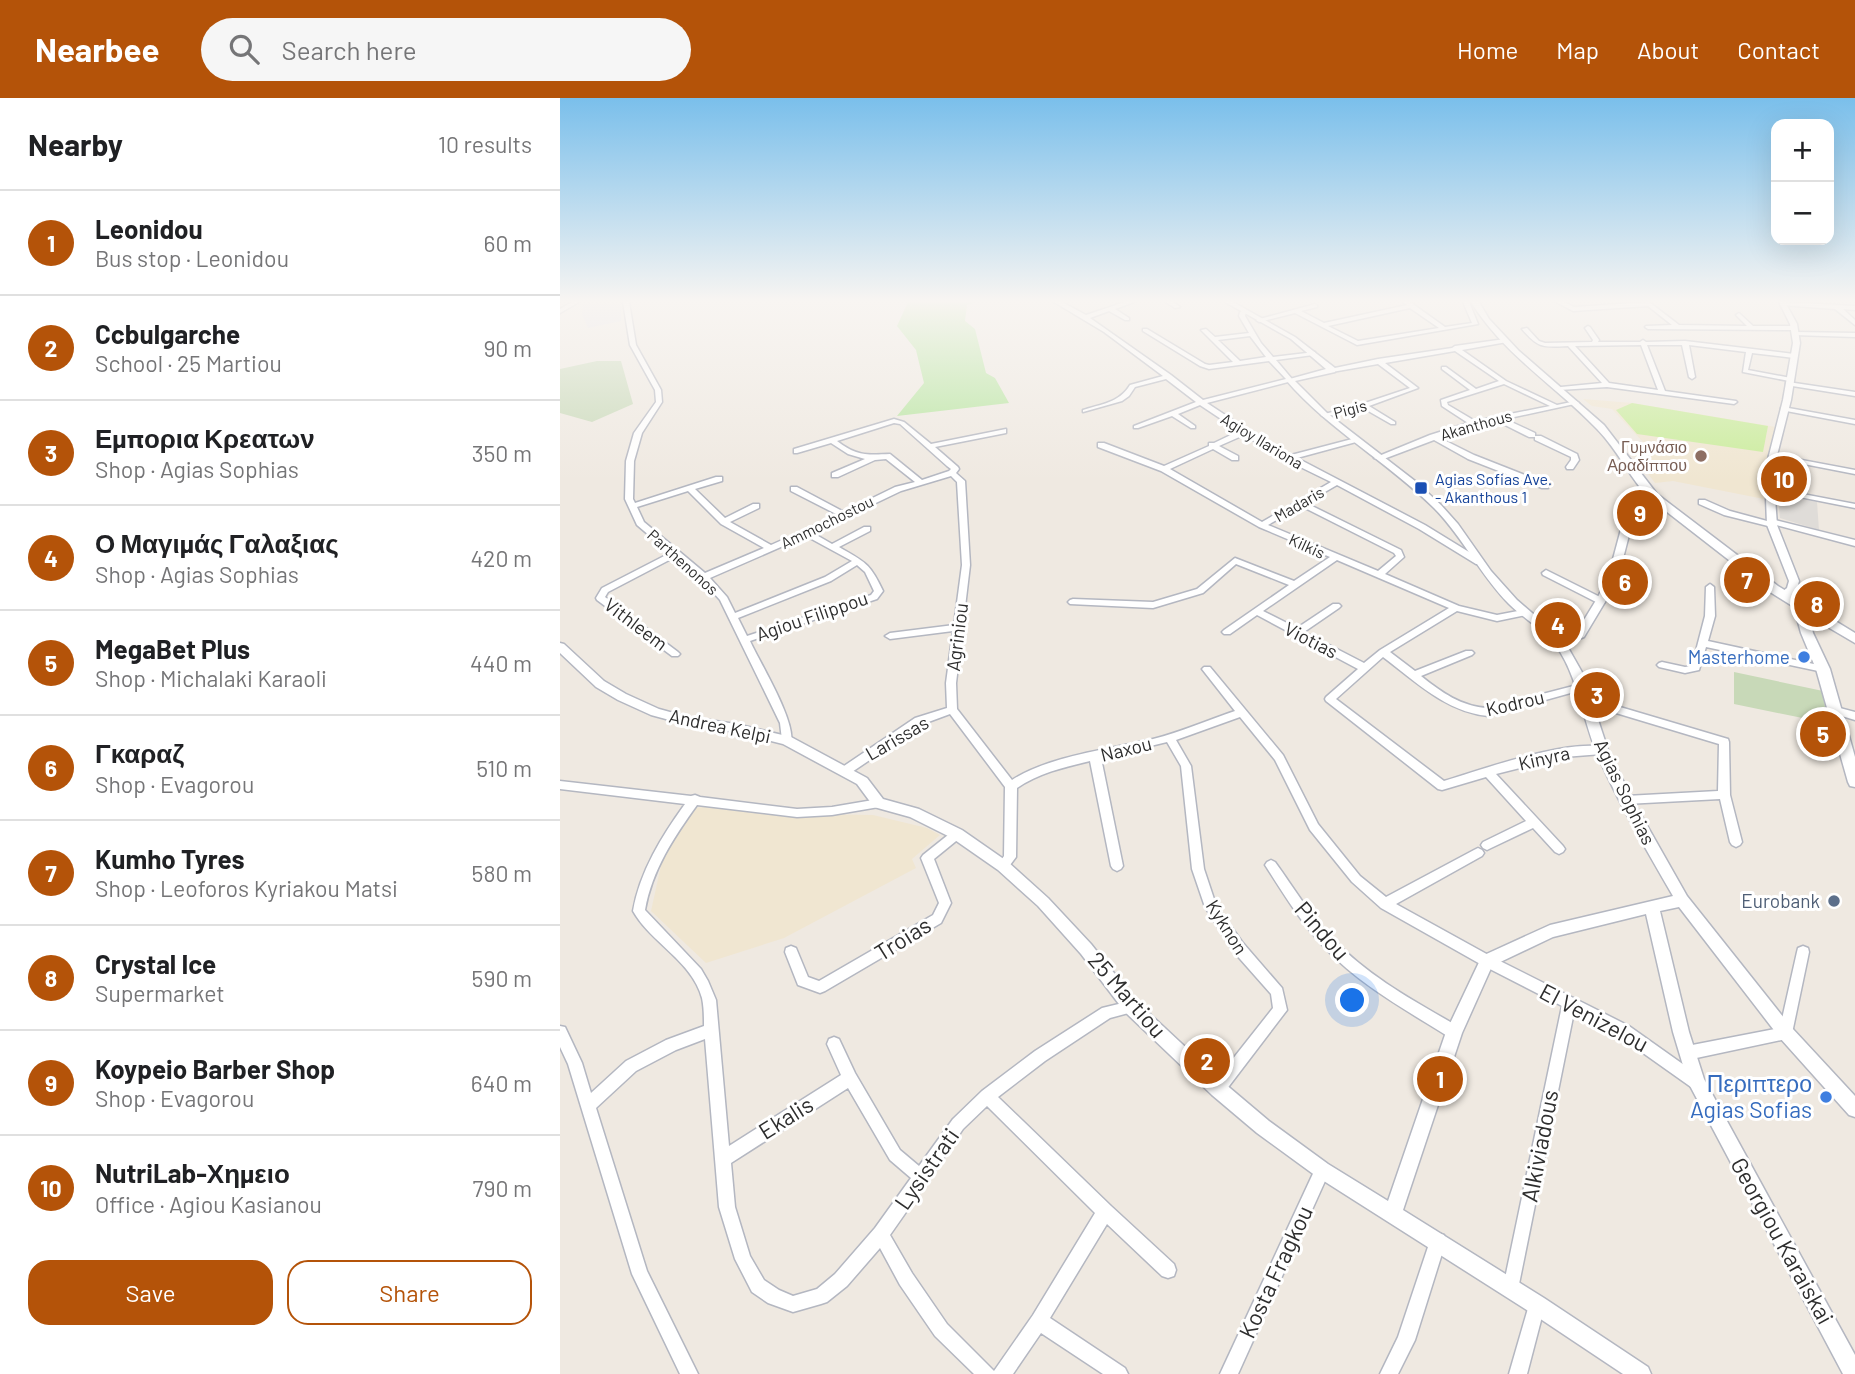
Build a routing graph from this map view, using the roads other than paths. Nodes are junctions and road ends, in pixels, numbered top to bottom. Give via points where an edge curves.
1 (1378, 361) edge
2 (642, 362) edge
3 (1148, 362) edge
4 (1196, 362) edge
5 (1237, 362) edge
6 (1259, 362) edge
7 (1272, 362) edge
8 (1322, 362) edge
9 (1375, 362) edge
10 (1475, 362) edge
11 (1528, 362) edge
12 (1585, 362) edge
13 (1651, 362) edge
14 (1689, 362) edge
15 (1747, 362) edge
16 (1793, 362) edge
17 (1239, 364) junction
18 (1444, 368) dead end
19 (1332, 370) junction
20 (1169, 376) junction
21 (1692, 377) dead end
22 (1290, 380) junction
23 (1504, 382) junction
24 (1788, 382) junction
25 (1607, 385) junction
26 (1561, 389) junction
27 (1474, 390) junction
28 (1662, 391) junction
29 (1855, 394) edge
30 (1734, 402) dead end
31 (1199, 403) junction
32 (1576, 403) junction
33 (1364, 406) junction
34 (1556, 406) junction
35 (1783, 408) junction
36 (1085, 411) dead end
37 (1172, 413) junction
38 (1324, 415) junction
39 (1497, 418) junction
40 (1855, 422) edge
41 (1393, 423) dead end
42 (1475, 423) junction
43 (1136, 426) dead end
44 (1193, 427) dead end
45 (1003, 431) dead end
46 (1244, 432) junction
47 (1433, 437) junction
48 (832, 440) junction
49 (1353, 440) junction
50 (1212, 444) junction
51 (1101, 445) dead end
52 (931, 446) junction
53 (797, 451) dead end
54 (1773, 456) junction
55 (1235, 458) dead end
56 (1289, 458) junction
57 (1378, 458) junction
58 (872, 459) junction
59 (1570, 467) dead end
60 (1164, 469) junction
61 (1855, 472) edge
62 (952, 473) junction
63 (835, 475) dead end
64 (719, 479) dead end
65 (920, 482) junction
66 (1336, 483) junction
67 (1545, 486) dead end
68 (690, 489) junction
69 (794, 489) dead end
70 (1769, 489) junction
71 (1653, 496) junction
72 (1702, 502) dead end
73 (1300, 503) junction
74 (632, 506) junction
75 (756, 506) dead end
76 (1855, 506) edge
77 (843, 514) junction
78 (724, 522) junction
79 (1771, 523) junction
80 (1262, 525) junction
81 (867, 529) dead end
82 (807, 533) junction
83 (1855, 543) edge
84 (832, 547) junction
85 (771, 549) junction
86 (675, 554) junction
87 (1334, 558) junction
88 (858, 561) junction
89 (1479, 562) junction
90 (1790, 571) joint
91 (1546, 573) dead end
92 (1378, 576) junction
93 (704, 577) junction
94 (1296, 585) junction
95 (1710, 587) dead end
96 (1779, 592) junction
97 (1601, 601) junction
98 (1073, 602) dead end
99 (1336, 606) dead end
100 (1800, 606) junction
101 (1456, 608) junction
102 (1258, 612) junction
103 (1523, 613) junction
104 (733, 617) junction
105 (1834, 626) junction
106 (959, 627) junction
107 (1227, 632) dead end
108 (1296, 633) junction
109 (1853, 634) edge
110 (890, 636) dead end
111 (744, 640) junction
112 (1560, 643) junction
113 (1703, 643) junction
114 (1816, 649) junction
115 (1383, 652) junction
116 (1469, 653) dead end
117 (563, 654) edge
118 (675, 654) dead end
119 (1662, 665) dead end
120 (1365, 668) junction
121 (1208, 669) dead end
122 (1823, 669) junction
123 (1416, 675) junction
124 (1581, 687) junction
125 (952, 710) junction
126 (1836, 711) junction
127 (1243, 712) junction
128 (1620, 712) dead end
129 (1855, 716) edge
130 (1170, 738) junction
131 (787, 740) junction
132 (1602, 750) junction
133 (1095, 757) junction
134 (845, 771) junction
135 (1488, 772) junction
136 (1855, 782) edge
137 (560, 785) edge
138 (1011, 786) junction
139 (1724, 795) junction
140 (695, 799) junction
141 (1626, 800) junction
142 (879, 803) junction
143 (1534, 822) junction
144 (957, 834) junction
145 (1736, 842) dead end
146 (1559, 849) dead end
147 (1271, 865) dead end
148 (1003, 866) junction
149 (1117, 866) dead end
150 (1682, 900) junction
151 (1385, 904) junction
152 (1652, 908) junction
153 (792, 952) dead end
154 (1804, 952) dead end
155 (1487, 961) junction
156 (1569, 1004) junction
157 (1131, 1007) junction
158 (711, 1030) junction
159 (1454, 1032) junction
160 (1786, 1033) junction
161 (561, 1039) edge
162 (834, 1044) dead end
163 (1688, 1053) junction
164 (850, 1078) junction
165 (1696, 1082) junction
166 (1218, 1089) junction
167 (987, 1096) junction
168 (588, 1106) junction
169 (1855, 1109) edge
170 (723, 1159) junction
171 (1322, 1170) junction
172 (922, 1178) junction
173 (1105, 1212) junction
174 (1392, 1215) junction
175 (881, 1234) junction
176 (1438, 1241) junction
177 (1168, 1270) dead end
178 (1511, 1288) junction
179 (1537, 1305) junction
180 (1039, 1321) junction
181 (689, 1374) edge
182 (987, 1374) edge
183 (1002, 1374) edge
184 (1119, 1374) edge
185 (1229, 1374) edge
186 (1389, 1374) edge
187 (1518, 1374) edge
188 (1641, 1374) edge
189 (1854, 1374) edge

1 - 33 street, Pigis via 1415,388
2 - 74 street via 658,390 659,402 638,433 630,461
3 - 20 street, Agioy Ilariona
4 - 17 street via 1213,367
5 - 17 street
6 - 17 street
7 - 22 street, Agias Sophias
8 - 19 street
9 - 19 street
10 - 23 street
11 - 26 main road
12 - 25 street
13 - 28 street
14 - 21 street
15 - 24 street via 1745,371
16 - 24 street
18 - 27 street
19 - 22 street
20 - 31 street, Agioy Ilariona
20 - 36 street via 1132,386 1120,400
22 - 31 street
22 - 38 street, Agias Sophias
23 - 27 street
23 - 34 street
24 - 29 street
24 - 35 street
25 - 26 street
25 - 28 street
26 - 32 main road
27 - 42 street via 1443,403
28 - 30 street
31 - 37 street
31 - 46 street, Agioy Ilariona
32 - 34 street, Akanthous
32 - 71 main road via 1615,442 1638,482
33 - 38 street, Pigis
33 - 41 street
34 - 39 street, Akanthous
35 - 40 street
35 - 54 street
37 - 43 street
37 - 44 street
38 - 49 street, Agias Sophias
39 - 42 street, Akanthous
39 - 59 street via 1574,456
42 - 47 street, Akanthous
45 - 52 street
46 - 50 street
46 - 56 street, Agioy Ilariona
47 - 57 street, Akanthous
47 - 67 street
48 - 52 street, Agriniou via 894,421 910,427
48 - 53 street
48 - 58 street
49 - 56 street
49 - 57 street, Agias Sophias
50 - 55 street
50 - 60 street
51 - 60 street, Kilkis
52 - 62 street, Agriniou via 955,469
54 - 61 street
54 - 70 street
56 - 66 street, Agioy Ilariona
57 - 89 street, Agias Sophias via 1437,507
58 - 63 street
58 - 65 street via 887,456
60 - 80 street, Kilkis
62 - 65 street, Ammochostou
62 - 106 street, Agriniou via 961,481 966,565
64 - 68 street
65 - 77 street, Ammochostou
66 - 73 street, Madaris
66 - 89 street, Agioy Ilariona via 1445,538
68 - 74 street
68 - 78 street
69 - 77 street
70 - 76 street
70 - 79 street
71 - 96 main road
71 - 97 street via 1633,503 1614,574
72 - 79 street
73 - 80 street, Madaris
73 - 92 street via 1398,552 1400,557
74 - 86 street, Parthenonos via 640,523
75 - 78 street
77 - 82 street, Ammochostou
78 - 85 street
79 - 83 street
79 - 90 street
80 - 87 street, Kilkis
81 - 84 street
82 - 84 street
82 - 85 street, Ammochostou
84 - 88 street
85 - 93 street, Ammochostou
86 - 93 street, Parthenonos
86 - 118 street, Vithleem via 605,590 600,598
87 - 92 street, Kilkis
87 - 94 street
88 - 104 street via 828,579
88 - 111 street, Agiou Filippou via 879,591 874,597
89 - 103 street, Agias Sophias
90 - 96 street via 1792,590
91 - 97 street
92 - 101 street, Kilkis
93 - 104 street, Parthenonos
94 - 98 street via 1235,561 1200,591 1153,605
94 - 102 street
95 - 113 street via 1710,616
96 - 100 main road
97 - 112 street via 1580,635
99 - 108 street
100 - 105 main road
100 - 114 main road
101 - 103 street, Kilkis via 1497,618
101 - 115 street
102 - 107 street
102 - 108 street, Viotias
103 - 112 street, Agias Sophias
104 - 111 street, Parthenonos
105 - 109 main road
105 - 114 main road via 1815,632
106 - 110 street
106 - 125 street, Agriniou
108 - 120 street, Viotias
111 - 131 street, Parthenonos via 785,723
112 - 124 street, Agias Sophias
113 - 119 street via 1696,668
113 - 122 street
114 - 122 main road
115 - 120 street
115 - 123 street, Kodrou
116 - 123 street
117 - 131 street, Andrea Kelpi via 622,698 655,712
120 - 135 street, Kinyra via 1331,699 1442,786
121 - 127 street, El Venizelou
122 - 126 main road
123 - 124 street, Kodrou via 1456,705 1477,713
124 - 132 street, Agias Sophias
125 - 134 street, Larissas via 919,721
125 - 138 street
126 - 129 street
126 - 136 main road
127 - 130 street, Naxou
127 - 151 street, El Venizelou via 1279,758 1314,827 1356,879
128 - 139 street via 1724,742
130 - 133 street, Naxou
130 - 166 street, Kyknon via 1186,766 1198,869 1211,907 1277,992 1280,1010
131 - 134 street, Andrea Kelpi
132 - 135 street, Kinyra via 1584,749
132 - 141 street, Agias Sophias
133 - 138 street, Naxou via 1020,778
133 - 149 street
134 - 142 street, Andrea Kelpi via 867,785
135 - 143 street, Kinyra
137 - 140 street, 25 Martiou
138 - 148 street via 1010,858
139 - 141 street
139 - 145 street
140 - 142 street, 25 Martiou via 797,813
140 - 158 street, Lysistrati via 644,885 639,911 704,980
141 - 150 street, Agias Sophias
142 - 144 street, 25 Martiou via 915,813
143 - 146 street, Kinyra
143 - 151 street
144 - 148 street, 25 Martiou
144 - 153 street, Troias via 927,858 945,903 937,919 820,987 803,981
147 - 159 street, Pindou via 1335,950 1371,981
148 - 157 street, 25 Martiou via 1077,939
150 - 152 street
150 - 160 street, Agias Sophias
151 - 155 street, El Venizelou
152 - 155 street via 1550,931
152 - 163 street, Georgiou Karaiskai
154 - 160 street
155 - 156 street, El Venizelou
155 - 159 street
156 - 165 street, El Venizelou via 1624,1031
156 - 178 street, Alkiviadous
157 - 166 street, 25 Martiou
157 - 167 street, Lysistrati via 1107,1012
158 - 168 street via 631,1066
158 - 170 street, Lysistrati
159 - 174 street
160 - 163 street
160 - 169 street, Agias Sophias
161 - 168 street via 575,1063
162 - 164 street
163 - 165 street, Georgiou Karaiskai
164 - 170 street, Ekalis
164 - 172 street via 894,1155
165 - 189 street, Georgiou Karaiskai
166 - 171 street, 25 Martiou
167 - 172 street, Lysistrati via 958,1124
167 - 173 street
168 - 181 street via 640,1275
170 - 175 street, Lysistrati via 727,1208 743,1259 758,1286 774,1297 793,1304 821,1296
171 - 174 street, 25 Martiou
171 - 185 street, Kosta Fragkou
172 - 175 street, Lysistrati
173 - 177 street
173 - 180 street
174 - 176 street, 25 Martiou
175 - 182 street via 941,1330
176 - 178 street, 25 Martiou
176 - 186 street via 1406,1340
178 - 179 street, 25 Martiou
179 - 187 street
179 - 188 street, 25 Martiou
180 - 183 street
180 - 184 street

